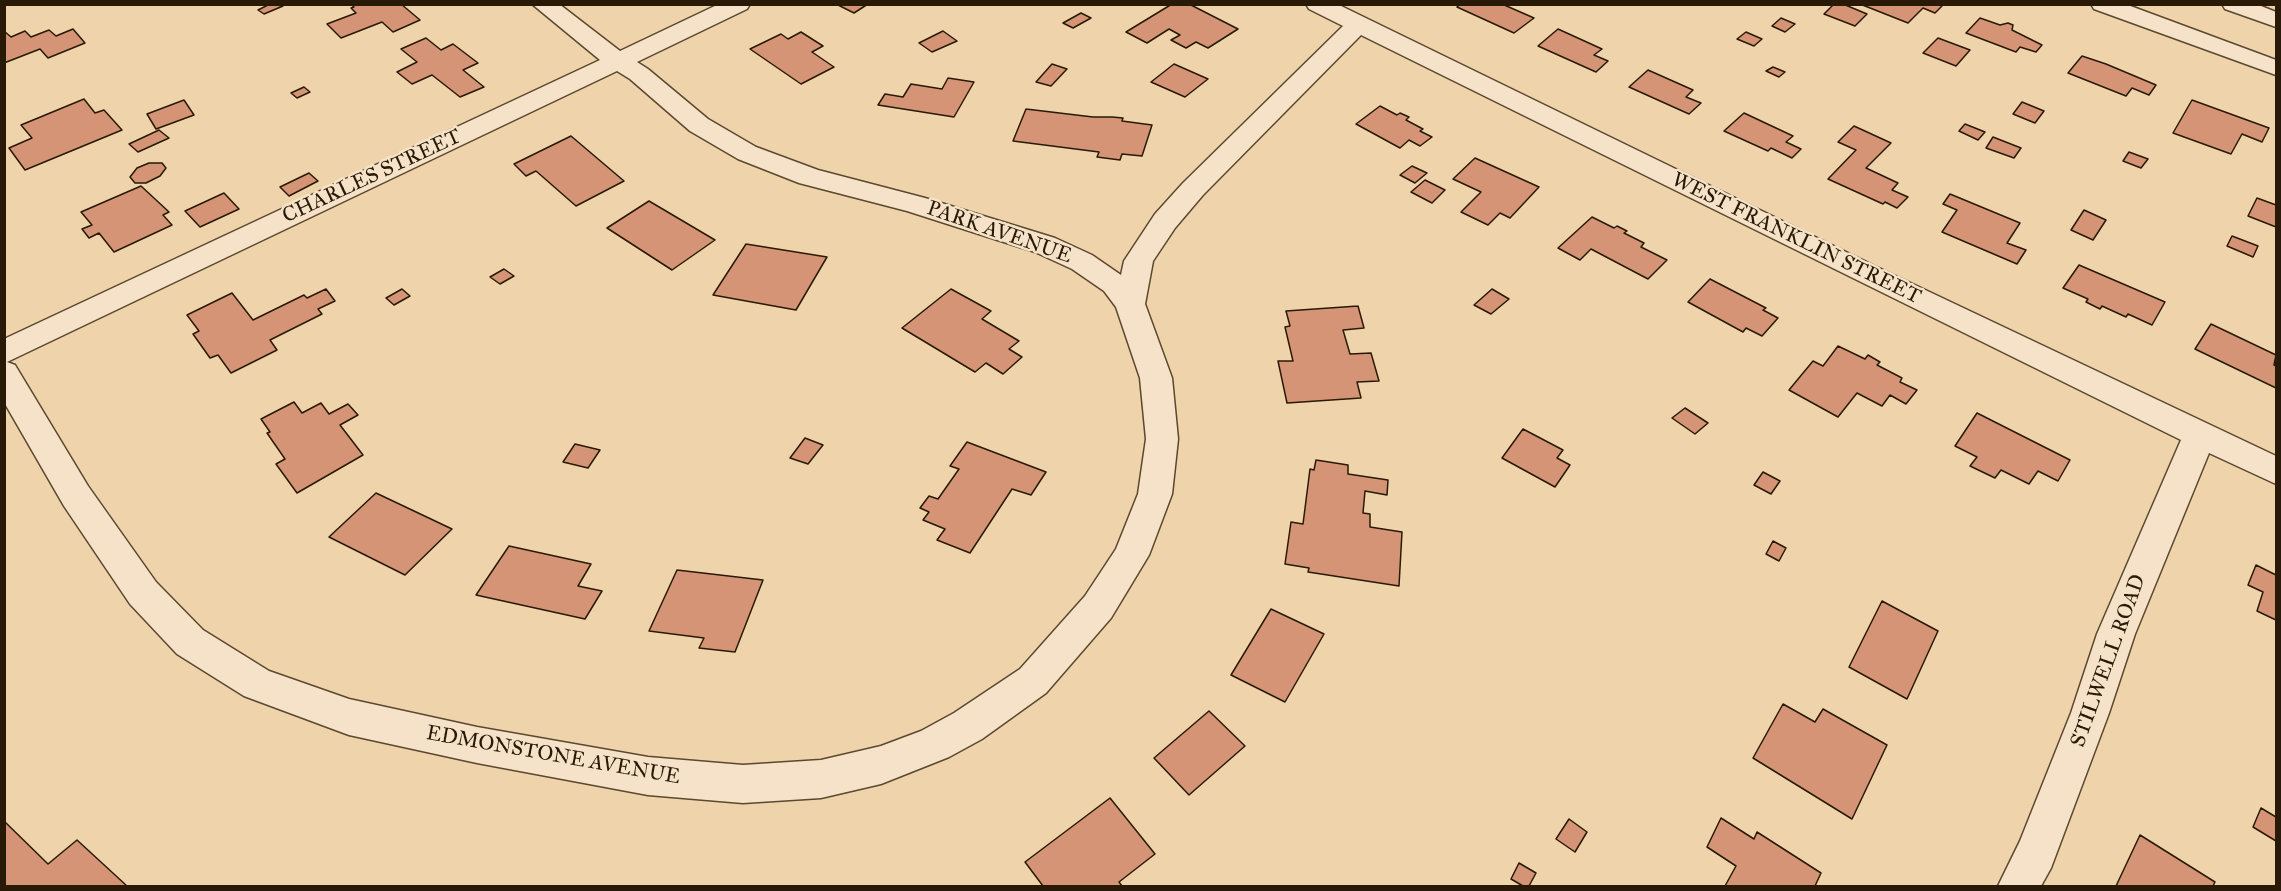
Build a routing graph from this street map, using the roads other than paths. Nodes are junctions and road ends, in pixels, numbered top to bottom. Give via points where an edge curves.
1 (543, 4) edge
2 (740, 4) edge
3 (1317, 4) edge
4 (2102, 4) edge
5 (2233, 4) edge
6 (2277, 20) edge
7 (1358, 25) junction
8 (617, 61) junction
9 (2277, 68) edge
10 (1130, 304) junction
11 (4, 352) edge
12 (4, 374) edge
13 (2200, 434) junction
14 (2277, 471) edge
15 (2019, 886) edge

1 - 8 street, PARK AVENUE
2 - 8 street, CHARLES STREET
3 - 7 street, WEST FRANKLIN STREET
4 - 9 street
5 - 6 street
7 - 10 street via 1193,189 1166,221 1139,261
7 - 13 street, WEST FRANKLIN STREET
8 - 10 street, PARK AVENUE via 639,74 699,125 747,153 809,177 915,204 1045,245 1082,262 1114,284
8 - 11 street, CHARLES STREET
10 - 12 street, EDMONSTONE AVENUE via 1156,378 1162,439 1155,494 1131,555 1098,607 1033,681 935,744 881,765 820,779 743,784 648,776 477,745 349,717 257,684 190,642 143,593 76,496
13 - 14 street, WEST FRANKLIN STREET
13 - 15 street, STILWELL ROAD via 2116,634 2090,713 2036,853

